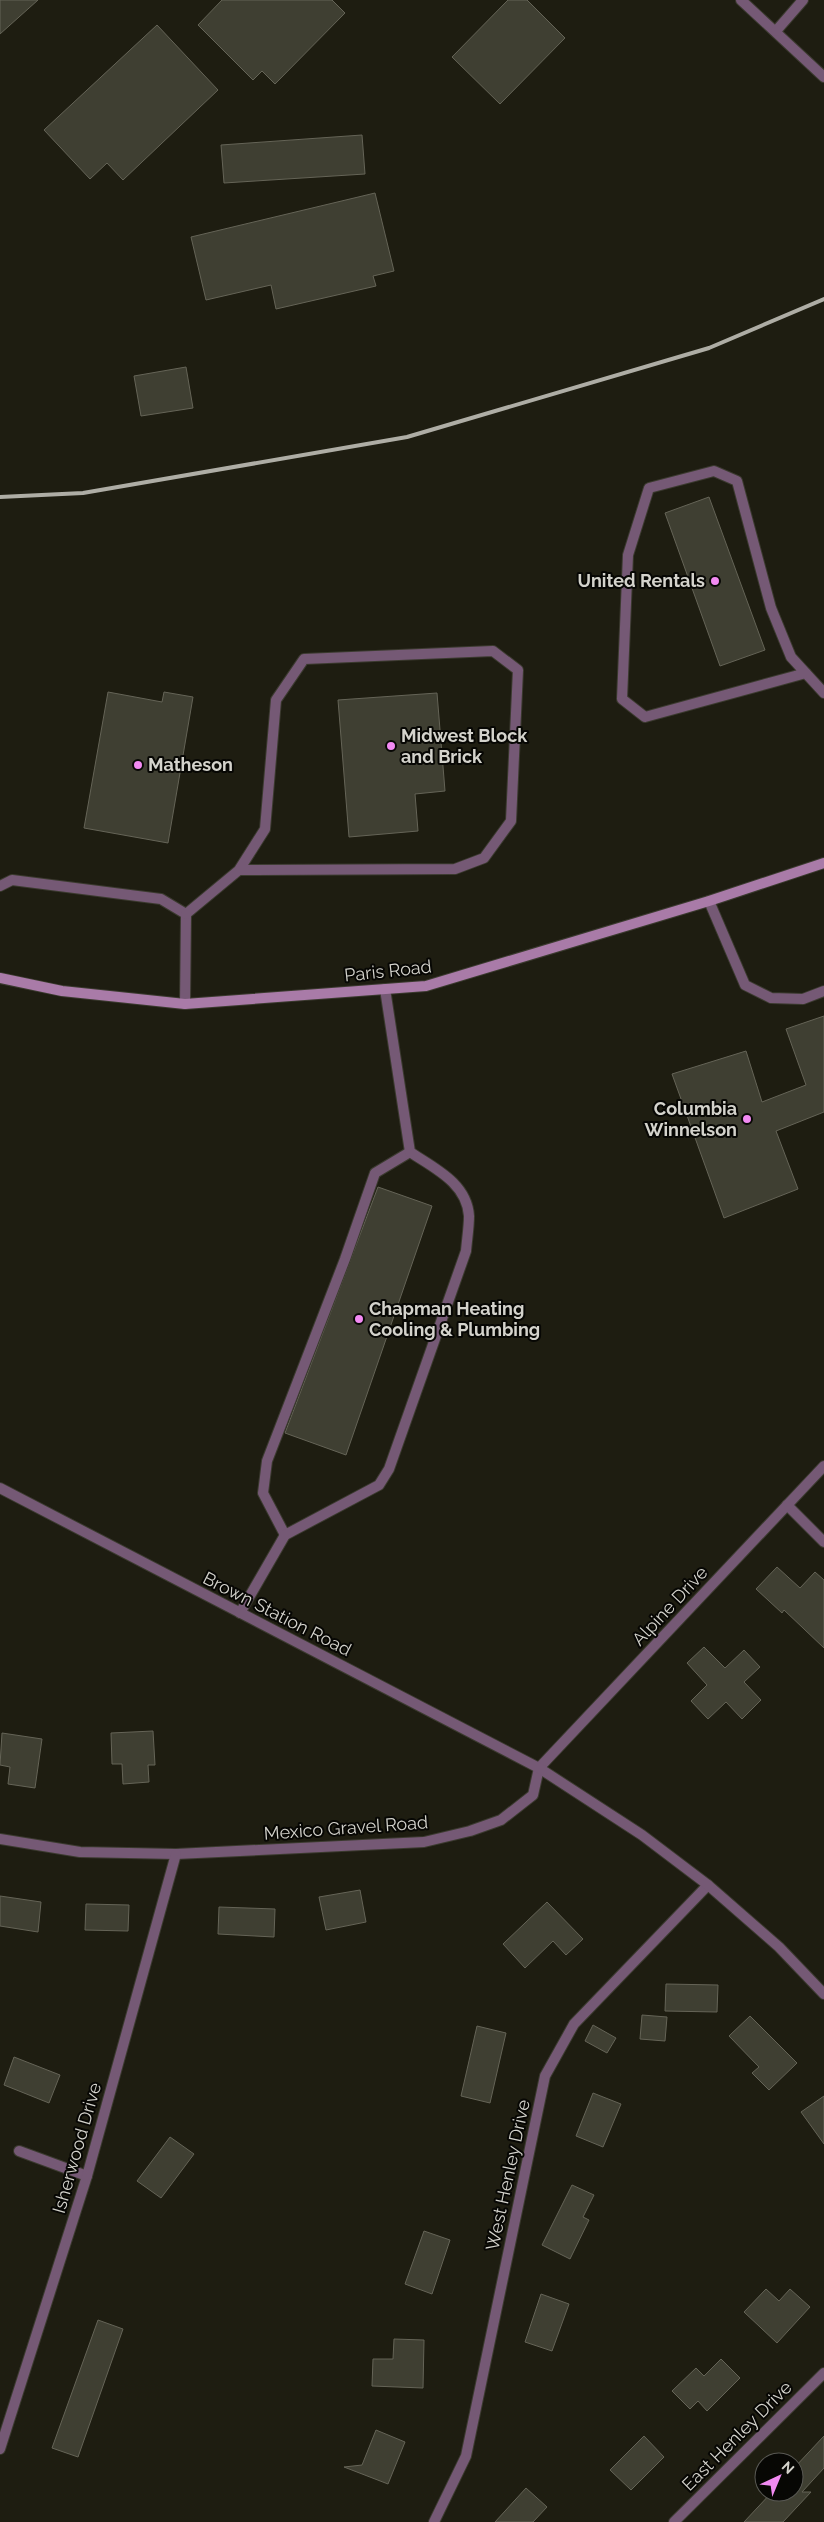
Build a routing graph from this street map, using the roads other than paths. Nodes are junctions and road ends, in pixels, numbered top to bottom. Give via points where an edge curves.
1 (741, 0) edge
2 (803, 0) edge
3 (776, 31) junction
4 (824, 77) edge
5 (806, 673) junction
6 (824, 693) edge
7 (824, 863) edge
8 (239, 870) junction
9 (0, 886) edge
10 (709, 901) junction
11 (186, 914) junction
12 (0, 978) edge
13 (385, 989) junction
14 (824, 991) edge
15 (185, 1004) junction
16 (410, 1152) junction
17 (824, 1466) edge
18 (0, 1488) edge
19 (787, 1505) junction
20 (285, 1535) junction
21 (824, 1542) edge
22 (240, 1613) junction
23 (539, 1768) junction
24 (0, 1839) edge
25 (176, 1854) junction
26 (708, 1885) junction
27 (824, 1994) edge
28 (19, 2150) dead end
29 (87, 2176) junction
30 (824, 2373) edge
31 (0, 2449) edge
32 (434, 2522) edge
33 (674, 2522) edge

1 - 3 street
2 - 3 street
3 - 4 street
5 - 5 street via 791,657 771,608 737,481 714,471 649,488 628,555 622,699 645,717
5 - 6 street
7 - 10 main road, Paris Road
8 - 8 street via 265,829 276,700 304,659 493,651 518,670 511,821 484,858 455,869
8 - 11 street
9 - 11 street via 12,880 161,899
10 - 13 main road, Paris Road via 426,986
10 - 14 street via 745,985 771,998 803,999
11 - 15 street
12 - 15 main road, Paris Road via 62,991
13 - 15 main road, Paris Road
13 - 16 street
16 - 20 street via 375,1173 267,1461 262,1493
16 - 20 street via 454,1183 463,1195 469,1216 466,1251 389,1469 379,1485
17 - 19 street, Alpine Drive
18 - 22 street, Brown Station Road
19 - 21 street
19 - 23 street, Alpine Drive
20 - 22 street
22 - 23 street, Brown Station Road
23 - 25 street, Mexico Gravel Road via 532,1795 501,1820 424,1842
23 - 26 street via 642,1835
24 - 25 street, Mexico Gravel Road via 80,1852
25 - 29 street, Isherwood Drive
26 - 27 street via 778,1947
26 - 32 street, West Henley Drive via 574,2024 546,2076 466,2456
28 - 29 street
29 - 31 street, Isherwood Drive
30 - 33 street, East Henley Drive

